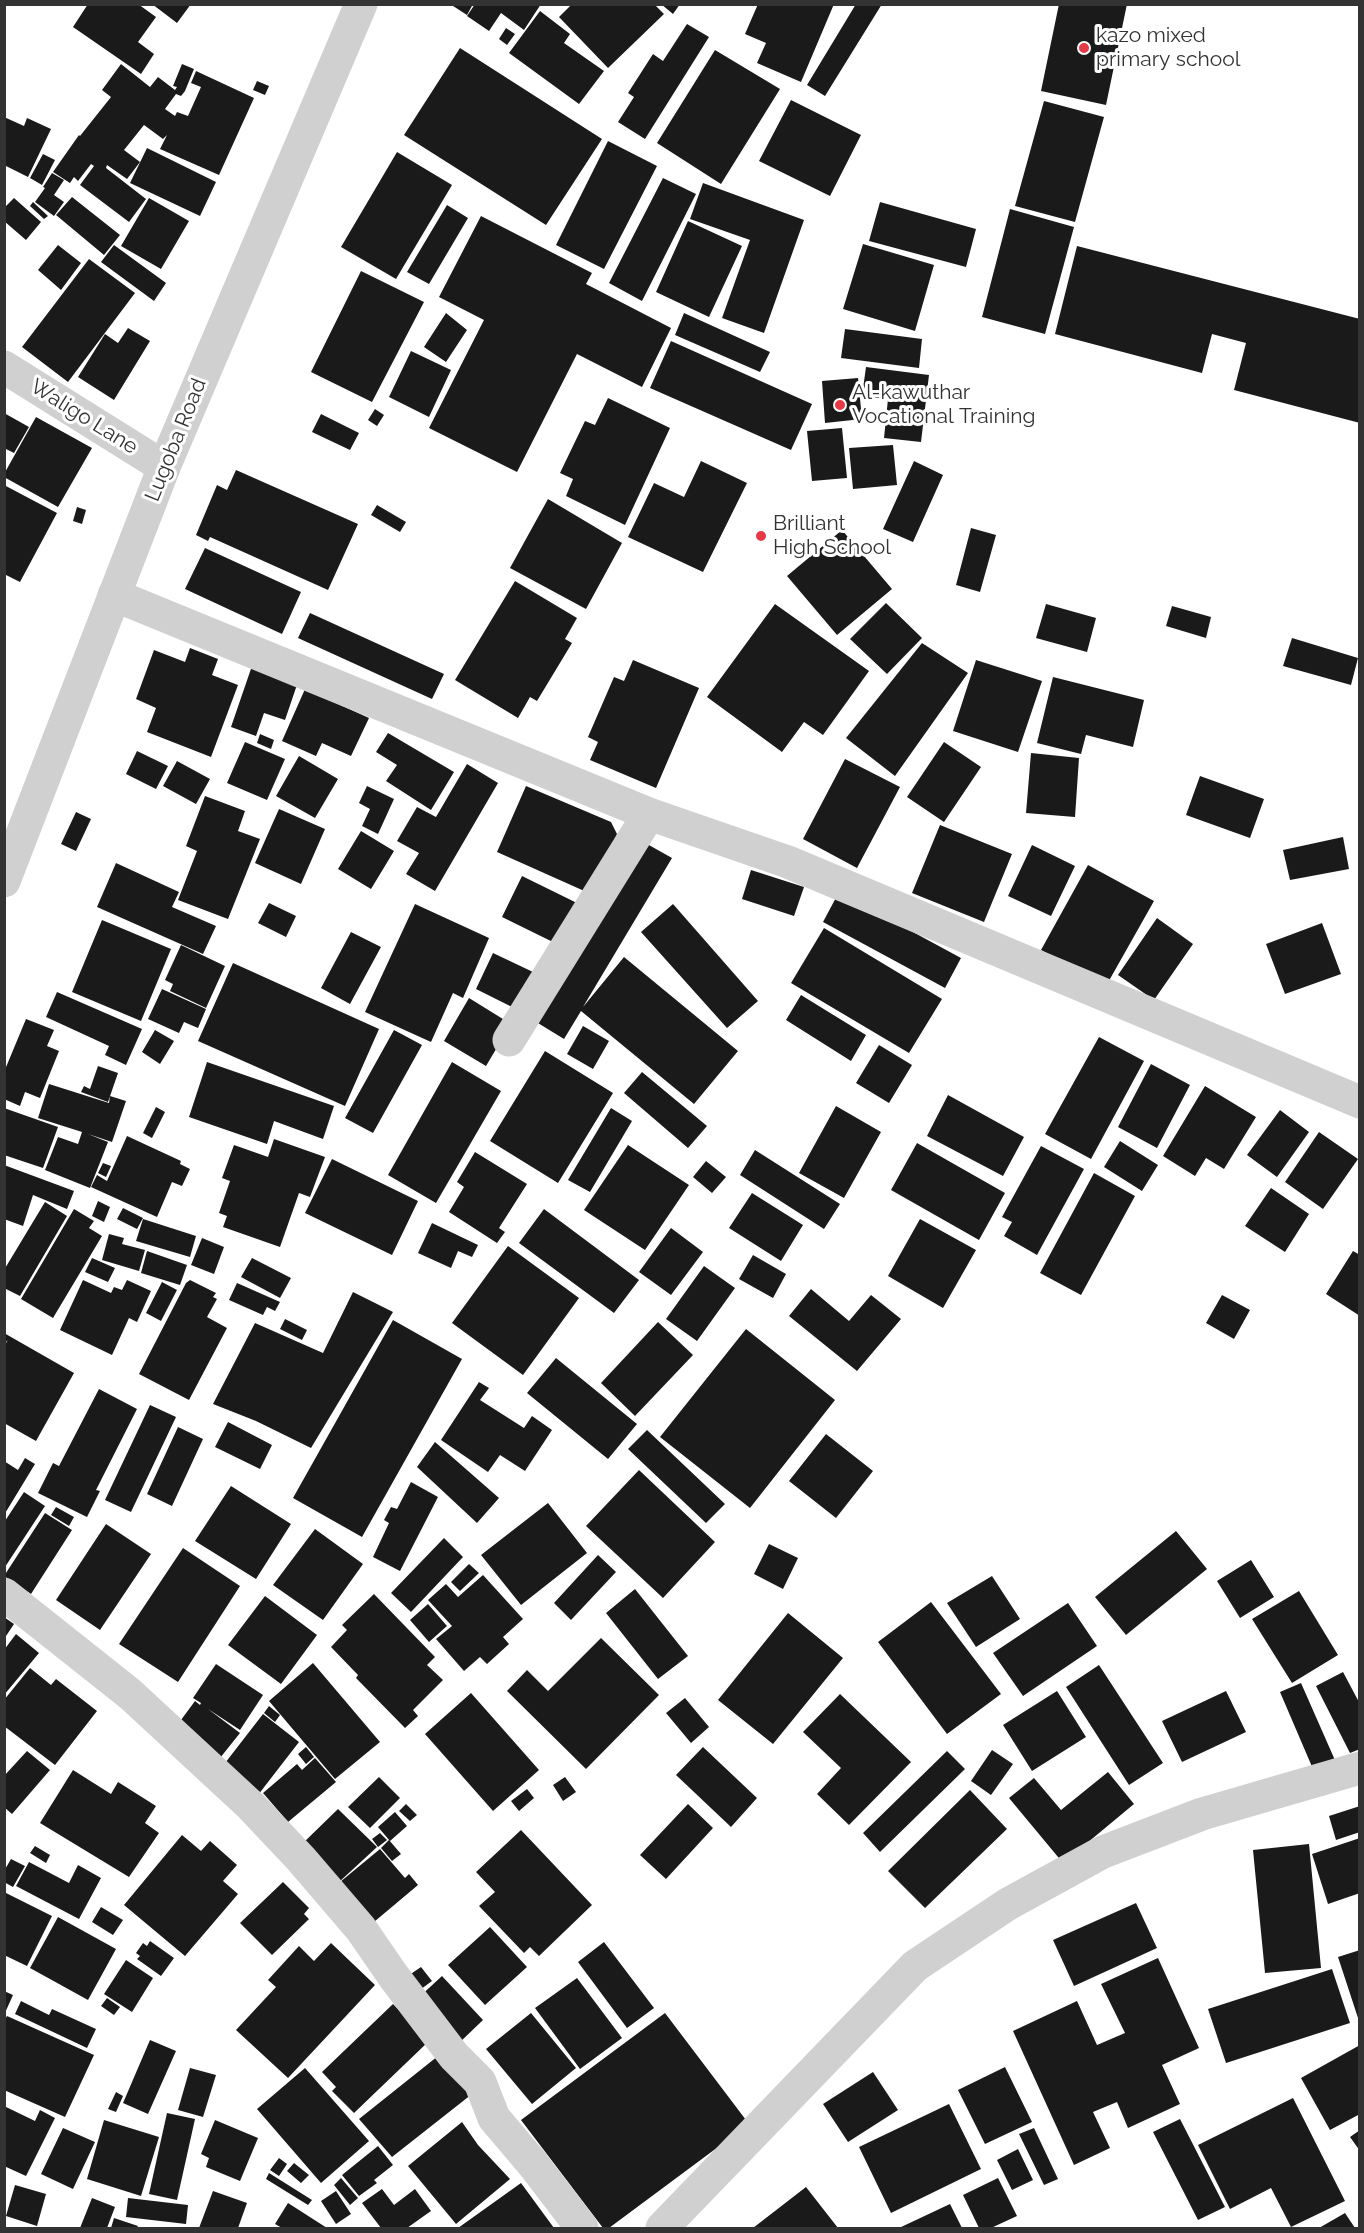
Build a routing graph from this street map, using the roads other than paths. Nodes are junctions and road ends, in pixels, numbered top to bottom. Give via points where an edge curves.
1 (360, 4) edge
2 (4, 367) edge
3 (164, 466) junction
4 (114, 595) junction
5 (649, 814) junction
6 (4, 881) edge
7 (509, 1040) dead end
8 (1359, 1102) edge
9 (4, 1594) edge
10 (1359, 1768) edge
11 (582, 2229) edge
12 (662, 2229) edge

1 - 3 street, Lugoba Road
2 - 3 street, Waligo Lane
3 - 4 street, Lugoba Road
4 - 5 street
4 - 6 street, Lugoba Road
5 - 7 street
5 - 8 street via 788,862
9 - 11 street via 130,1695 250,1804 301,1859 361,1929 454,2056 480,2082 494,2118
10 - 12 street via 1203,1814 1103,1852 1008,1904 915,1966

